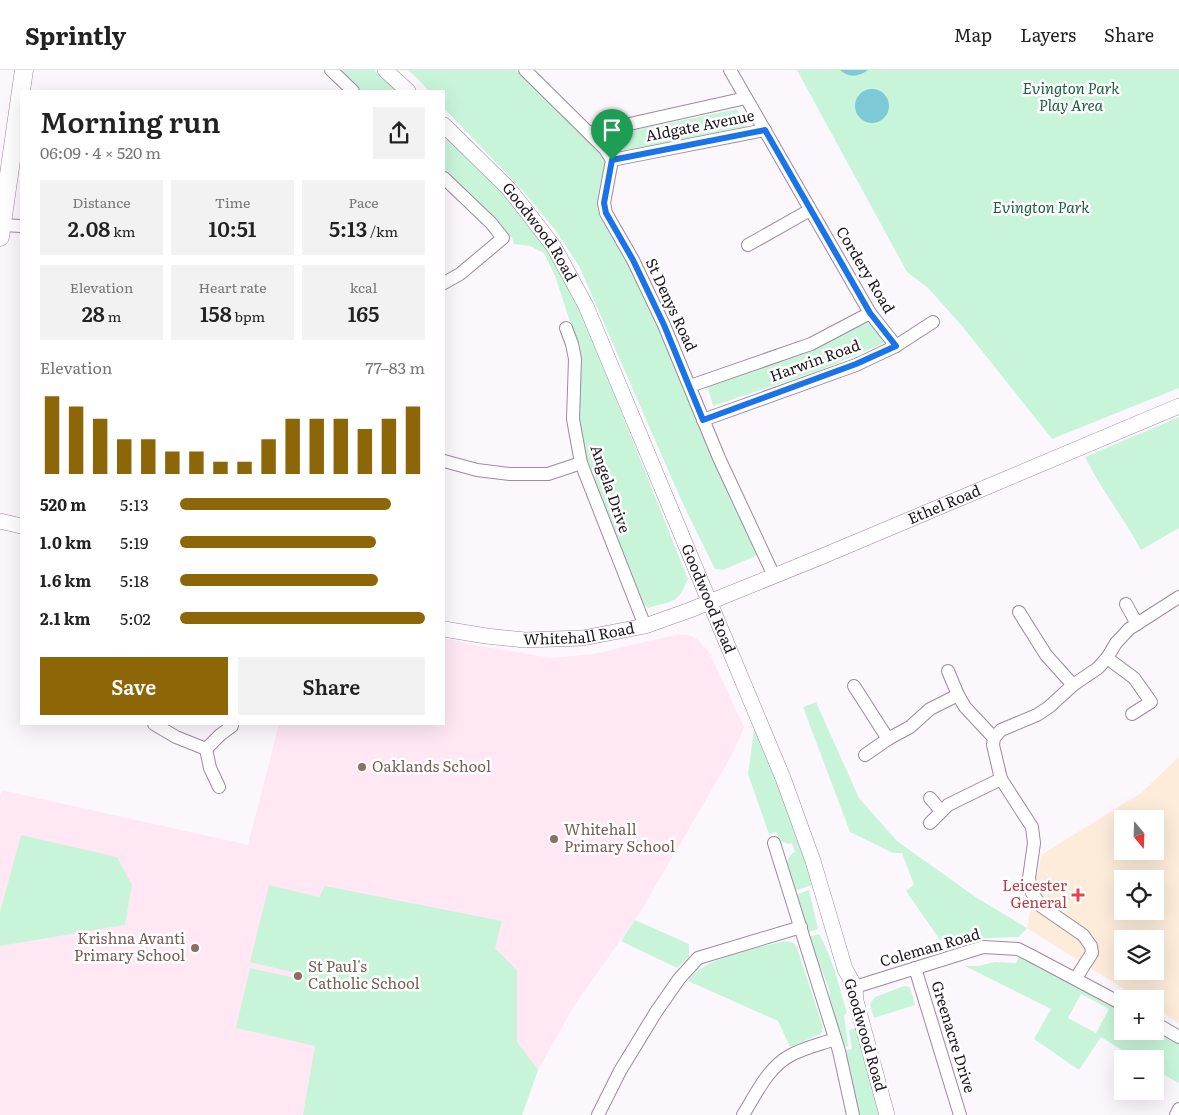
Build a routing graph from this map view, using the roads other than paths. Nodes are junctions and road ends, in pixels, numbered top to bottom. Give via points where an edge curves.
1 (24, 70) edge
2 (331, 70) edge
3 (385, 70) edge
4 (525, 70) edge
5 (730, 70) edge
6 (21, 90) edge
7 (352, 90) edge
8 (407, 90) edge
9 (20, 98) edge
10 (746, 98) junction
11 (445, 126) edge
12 (765, 130) junction
13 (589, 133) junction
14 (612, 160) junction
15 (445, 179) edge
16 (810, 210) junction
17 (20, 226) edge
18 (1, 231) edge
19 (748, 245) dead end
20 (445, 283) edge
21 (870, 313) junction
22 (933, 322) dead end
23 (566, 328) dead end
24 (896, 346) junction
25 (690, 386) junction
26 (1179, 406) edge
27 (703, 420) junction
28 (445, 462) edge
29 (582, 463) junction
30 (0, 521) edge
31 (20, 526) edge
32 (774, 576) junction
33 (1179, 597) edge
34 (710, 602) junction
35 (1126, 604) dead end
36 (1019, 612) dead end
37 (1137, 624) junction
38 (644, 626) junction
39 (445, 629) edge
40 (1107, 658) junction
41 (948, 671) dead end
42 (1073, 685) junction
43 (854, 686) dead end
44 (958, 695) junction
45 (1132, 714) dead end
46 (156, 725) edge
47 (232, 726) dead end
48 (994, 738) junction
49 (888, 739) junction
50 (206, 749) junction
51 (865, 755) dead end
52 (1002, 779) junction
53 (219, 787) dead end
54 (930, 798) dead end
55 (941, 811) junction
56 (930, 823) dead end
57 (774, 843) dead end
58 (801, 927) junction
59 (915, 968) junction
60 (1076, 978) junction
61 (855, 987) junction
62 (1114, 999) edge
63 (1164, 1028) edge
64 (1179, 1037) edge
65 (835, 1039) junction
66 (1179, 1109) edge
67 (598, 1115) edge
68 (743, 1115) edge
69 (853, 1115) edge
70 (887, 1115) edge
71 (960, 1115) edge
72 (1176, 1115) edge

1 - 6 main road
2 - 7 street
3 - 8 street
4 - 13 street
5 - 10 street, Cordery Road
9 - 18 main road
10 - 12 street, Cordery Road
10 - 13 street, Aldgate Avenue
11 - 34 street, Goodwood Road via 509,189 565,266 601,340
12 - 14 street, Aldgate Avenue
12 - 16 street, Cordery Road
13 - 14 street
14 - 25 street, St Denys Road via 604,203 606,213 633,260
15 - 20 street via 492,223 503,238
16 - 19 street
16 - 21 street, Cordery Road
17 - 18 street
21 - 24 street, Cordery Road
21 - 25 street, Harwin Road via 811,344
22 - 24 street, Harwin Road
23 - 29 street, Angela Drive via 575,359 573,420
24 - 27 street, Harwin Road
25 - 27 street, St Denys Road
26 - 32 street, Ethel Road
27 - 32 street, St Denys Road
28 - 29 street via 510,474 548,474
29 - 38 street, Angela Drive
30 - 31 street
32 - 34 street, Ethel Road
33 - 37 street
34 - 38 street, Whitehall Road
34 - 61 street, Goodwood Road via 799,819 845,969
35 - 37 street
36 - 42 street via 1046,655
37 - 40 street via 1116,642
38 - 39 street, Whitehall Road via 583,638 525,640
40 - 42 street
40 - 45 street via 1134,678 1151,702
41 - 44 street
42 - 48 street via 1037,715 1002,730
43 - 49 street
44 - 48 street
44 - 49 street via 930,709 910,727
46 - 50 street
47 - 50 street
48 - 52 street
49 - 51 street
50 - 53 street
52 - 55 street via 968,794
52 - 60 street via 1032,828 1034,843 1029,878 1032,893 1040,906 1084,935 1091,946 1092,953
54 - 55 street
55 - 56 street
57 - 58 street
58 - 65 street
58 - 67 street via 698,958 656,1012
59 - 60 street, Coleman Road via 983,948 1008,948 1022,951
59 - 61 street, Coleman Road
59 - 71 street, Greenacre Drive
60 - 62 street, Coleman Road
61 - 70 street, Goodwood Road
63 - 64 street
65 - 68 street via 791,1055 778,1064
65 - 69 street
66 - 72 street

